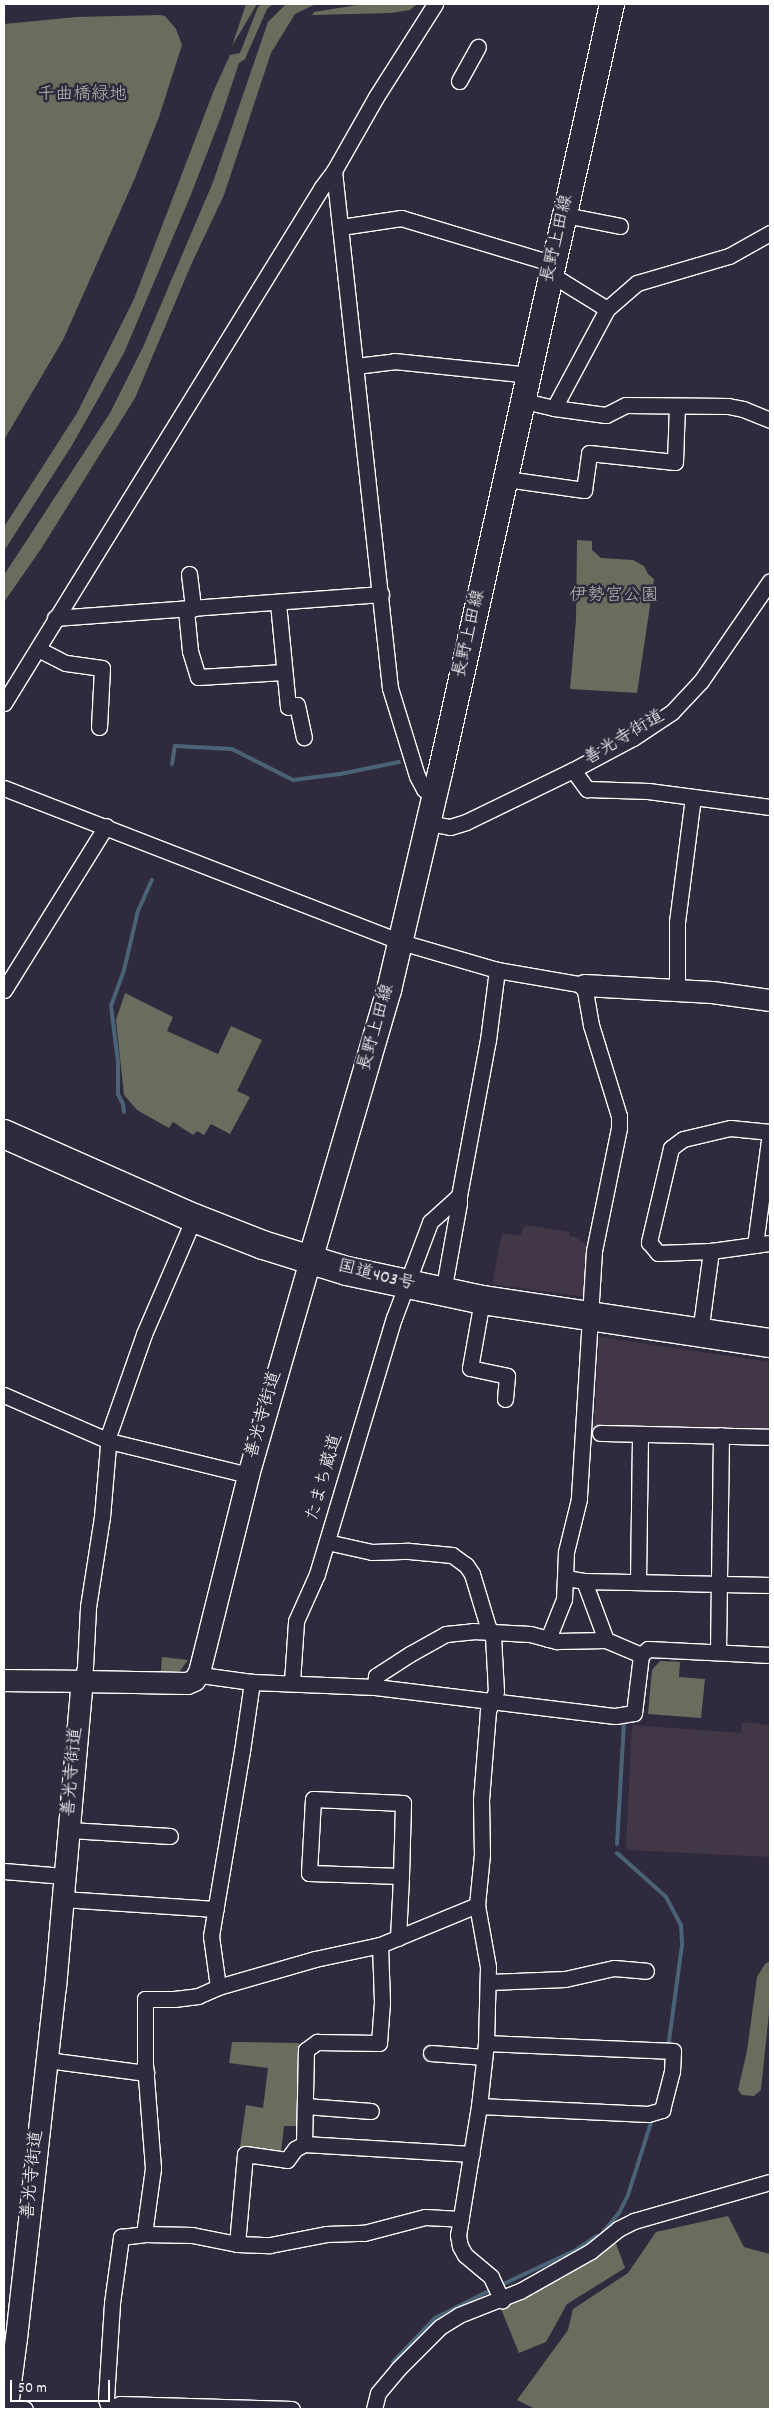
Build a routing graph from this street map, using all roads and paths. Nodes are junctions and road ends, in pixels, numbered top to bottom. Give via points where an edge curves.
1 (435, 4) edge
2 (612, 4) edge
3 (478, 47) dead end
4 (459, 81) dead end
5 (334, 171) junction
6 (565, 215) junction
7 (620, 226) dead end
8 (341, 227) junction
9 (770, 234) edge
10 (552, 271) junction
11 (607, 309) junction
12 (356, 366) junction
13 (530, 374) junction
14 (524, 401) junction
15 (677, 406) junction
16 (554, 408) junction
17 (770, 420) edge
18 (506, 479) junction
19 (189, 574) dead end
20 (770, 581) edge
21 (381, 594) junction
22 (278, 603) junction
23 (189, 609) junction
24 (55, 618) junction
25 (38, 649) junction
26 (284, 672) junction
27 (4, 703) edge
28 (100, 727) dead end
29 (304, 737) dead end
30 (573, 770) junction
31 (4, 788) edge
32 (435, 797) junction
33 (693, 797) junction
34 (770, 807) edge
35 (429, 823) junction
36 (106, 826) junction
37 (401, 942) junction
38 (497, 970) junction
39 (584, 985) junction
40 (4, 990) edge
41 (677, 990) junction
42 (770, 1000) edge
43 (4, 1134) edge
44 (768, 1162) edge
45 (458, 1196) junction
46 (194, 1218) junction
47 (770, 1243) edge
48 (755, 1245) junction
49 (711, 1251) junction
50 (310, 1260) junction
51 (406, 1286) junction
52 (443, 1292) junction
53 (482, 1300) junction
54 (589, 1316) junction
55 (700, 1333) junction
56 (770, 1343) edge
57 (4, 1395) edge
58 (505, 1399) dead end
59 (600, 1433) dead end
60 (640, 1435) junction
61 (721, 1435) junction
62 (770, 1437) edge
63 (109, 1441) junction
64 (248, 1476) junction
65 (327, 1542) junction
66 (566, 1578) junction
67 (584, 1581) junction
68 (638, 1581) junction
69 (718, 1583) junction
70 (770, 1585) edge
71 (490, 1630) junction
72 (548, 1639) junction
73 (606, 1640) junction
74 (718, 1651) junction
75 (641, 1655) junction
76 (770, 1655) edge
77 (199, 1672) junction
78 (4, 1680) edge
79 (82, 1681) junction
80 (252, 1682) junction
81 (292, 1682) junction
82 (375, 1687) junction
83 (492, 1701) junction
84 (69, 1830) junction
85 (170, 1836) dead end
86 (4, 1871) edge
87 (64, 1876) junction
88 (401, 1876) junction
89 (62, 1899) junction
90 (477, 1906) junction
91 (216, 1909) junction
92 (398, 1938) junction
93 (380, 1945) junction
94 (646, 1971) dead end
95 (489, 1982) junction
96 (218, 1987) junction
97 (485, 2050) junction
98 (431, 2053) dead end
99 (47, 2060) junction
100 (146, 2073) junction
101 (306, 2106) junction
102 (479, 2106) junction
103 (371, 2111) dead end
104 (304, 2144) junction
105 (472, 2154) junction
106 (770, 2182) edge
107 (461, 2219) junction
108 (144, 2234) junction
109 (237, 2244) junction
110 (498, 2292) junction
111 (12, 2407) edge
112 (109, 2409) edge
113 (292, 2409) edge
114 (374, 2409) edge

1 - 5 street
2 - 6 main road, 長野上田線
3 - 4 street
5 - 8 street
5 - 24 street
6 - 7 street
6 - 10 main road, 長野上田線
8 - 10 street via 401,218
8 - 12 street
9 - 11 street via 729,256 637,283
10 - 11 street via 560,280
10 - 13 main road, 長野上田線
11 - 16 street
12 - 13 street via 394,361
12 - 21 street
13 - 14 main road, 長野上田線
14 - 16 street
14 - 18 main road, 長野上田線
15 - 16 street via 626,405 606,415
15 - 17 street via 743,408
15 - 18 street via 675,462 589,453 584,490
18 - 32 main road, 長野上田線
19 - 23 street
20 - 30 street, 善光寺街道 via 701,681 672,712 633,738
21 - 22 street
21 - 32 street via 390,688 417,776 424,789
22 - 23 street
22 - 26 street
23 - 24 street
23 - 26 street via 190,651 198,677
24 - 25 street
25 - 27 street
25 - 28 street via 66,663 102,668
26 - 29 street via 288,707 297,705
30 - 33 street via 587,789 648,791
30 - 35 street, 善光寺街道 via 460,825 443,827
31 - 36 street
32 - 35 main road, 長野上田線
33 - 34 street
33 - 41 street via 677,922
35 - 37 main road, 長野上田線
36 - 37 street
36 - 40 street
37 - 38 street
37 - 50 main road, 長野上田線
38 - 39 street
38 - 45 street via 488,1040
39 - 41 street
39 - 54 street via 591,1025 619,1116 594,1251
41 - 42 street
43 - 46 highway, 国道403号
44 - 48 street
44 - 49 street via 770,1132 730,1128 683,1139 671,1148 649,1242 658,1253
45 - 51 street, たまち蔵道 via 430,1222
45 - 52 street
46 - 50 highway, 国道403号
46 - 63 street via 144,1334
47 - 48 street
48 - 49 street
49 - 55 street
50 - 51 highway, 国道403号
50 - 64 street, 善光寺街道
51 - 52 highway, 国道403号
51 - 65 street, たまち蔵道
52 - 53 highway, 国道403号
53 - 54 highway, 国道403号
53 - 58 street via 470,1368 507,1376
54 - 55 highway, 国道403号
54 - 66 street via 579,1499 566,1552
55 - 56 highway, 国道403号
57 - 63 street
59 - 60 street
60 - 61 street
60 - 68 street
61 - 62 street
61 - 69 street
63 - 64 street
63 - 79 street
64 - 77 street, 善光寺街道
65 - 71 street via 372,1552 452,1555 472,1574
65 - 81 street, たまち蔵道 via 315,1581 296,1621
66 - 67 street
66 - 72 street via 564,1599
67 - 68 street
67 - 73 street
68 - 69 street
69 - 70 street
69 - 74 street
71 - 72 street
71 - 82 street via 446,1634 376,1676
71 - 83 street via 496,1691
72 - 73 street
73 - 75 street
74 - 75 street via 648,1649
74 - 76 street
75 - 83 street via 634,1713 629,1715
77 - 79 street via 194,1680 187,1683
77 - 80 street
78 - 79 street
79 - 84 street, 善光寺街道
80 - 81 street
80 - 91 street
81 - 82 street
82 - 83 street
83 - 90 street via 488,1711 481,1799 482,1854
84 - 85 street
84 - 87 street, 善光寺街道
86 - 87 street
87 - 89 street, 善光寺街道
88 - 88 street via 403,1803 312,1799 309,1873
88 - 92 street
89 - 91 street
89 - 99 street, 善光寺街道
90 - 92 street
90 - 95 street
91 - 96 street via 211,1936
92 - 93 street
93 - 96 street via 315,1959
93 - 101 street via 382,2002 379,2043 318,2042 306,2050
94 - 95 street via 614,1968 565,1979
95 - 97 street
96 - 100 street via 198,1996 145,1999
97 - 98 street
97 - 102 street
97 - 102 street via 667,2051 672,2071 667,2095 654,2113
99 - 100 street
99 - 111 street, 善光寺街道
100 - 108 street via 153,2168
101 - 103 street
101 - 104 street
102 - 105 street
104 - 105 street
104 - 109 street via 287,2160 245,2154
105 - 107 street
106 - 110 street via 634,2221 618,2229 591,2251
107 - 109 street via 426,2217 364,2232 326,2234 270,2245
107 - 110 street via 460,2246 465,2255 491,2277
108 - 109 street via 192,2235
108 - 112 street via 121,2237 112,2303 106,2399
110 - 114 street via 440,2328 378,2393
112 - 113 street via 120,2404

